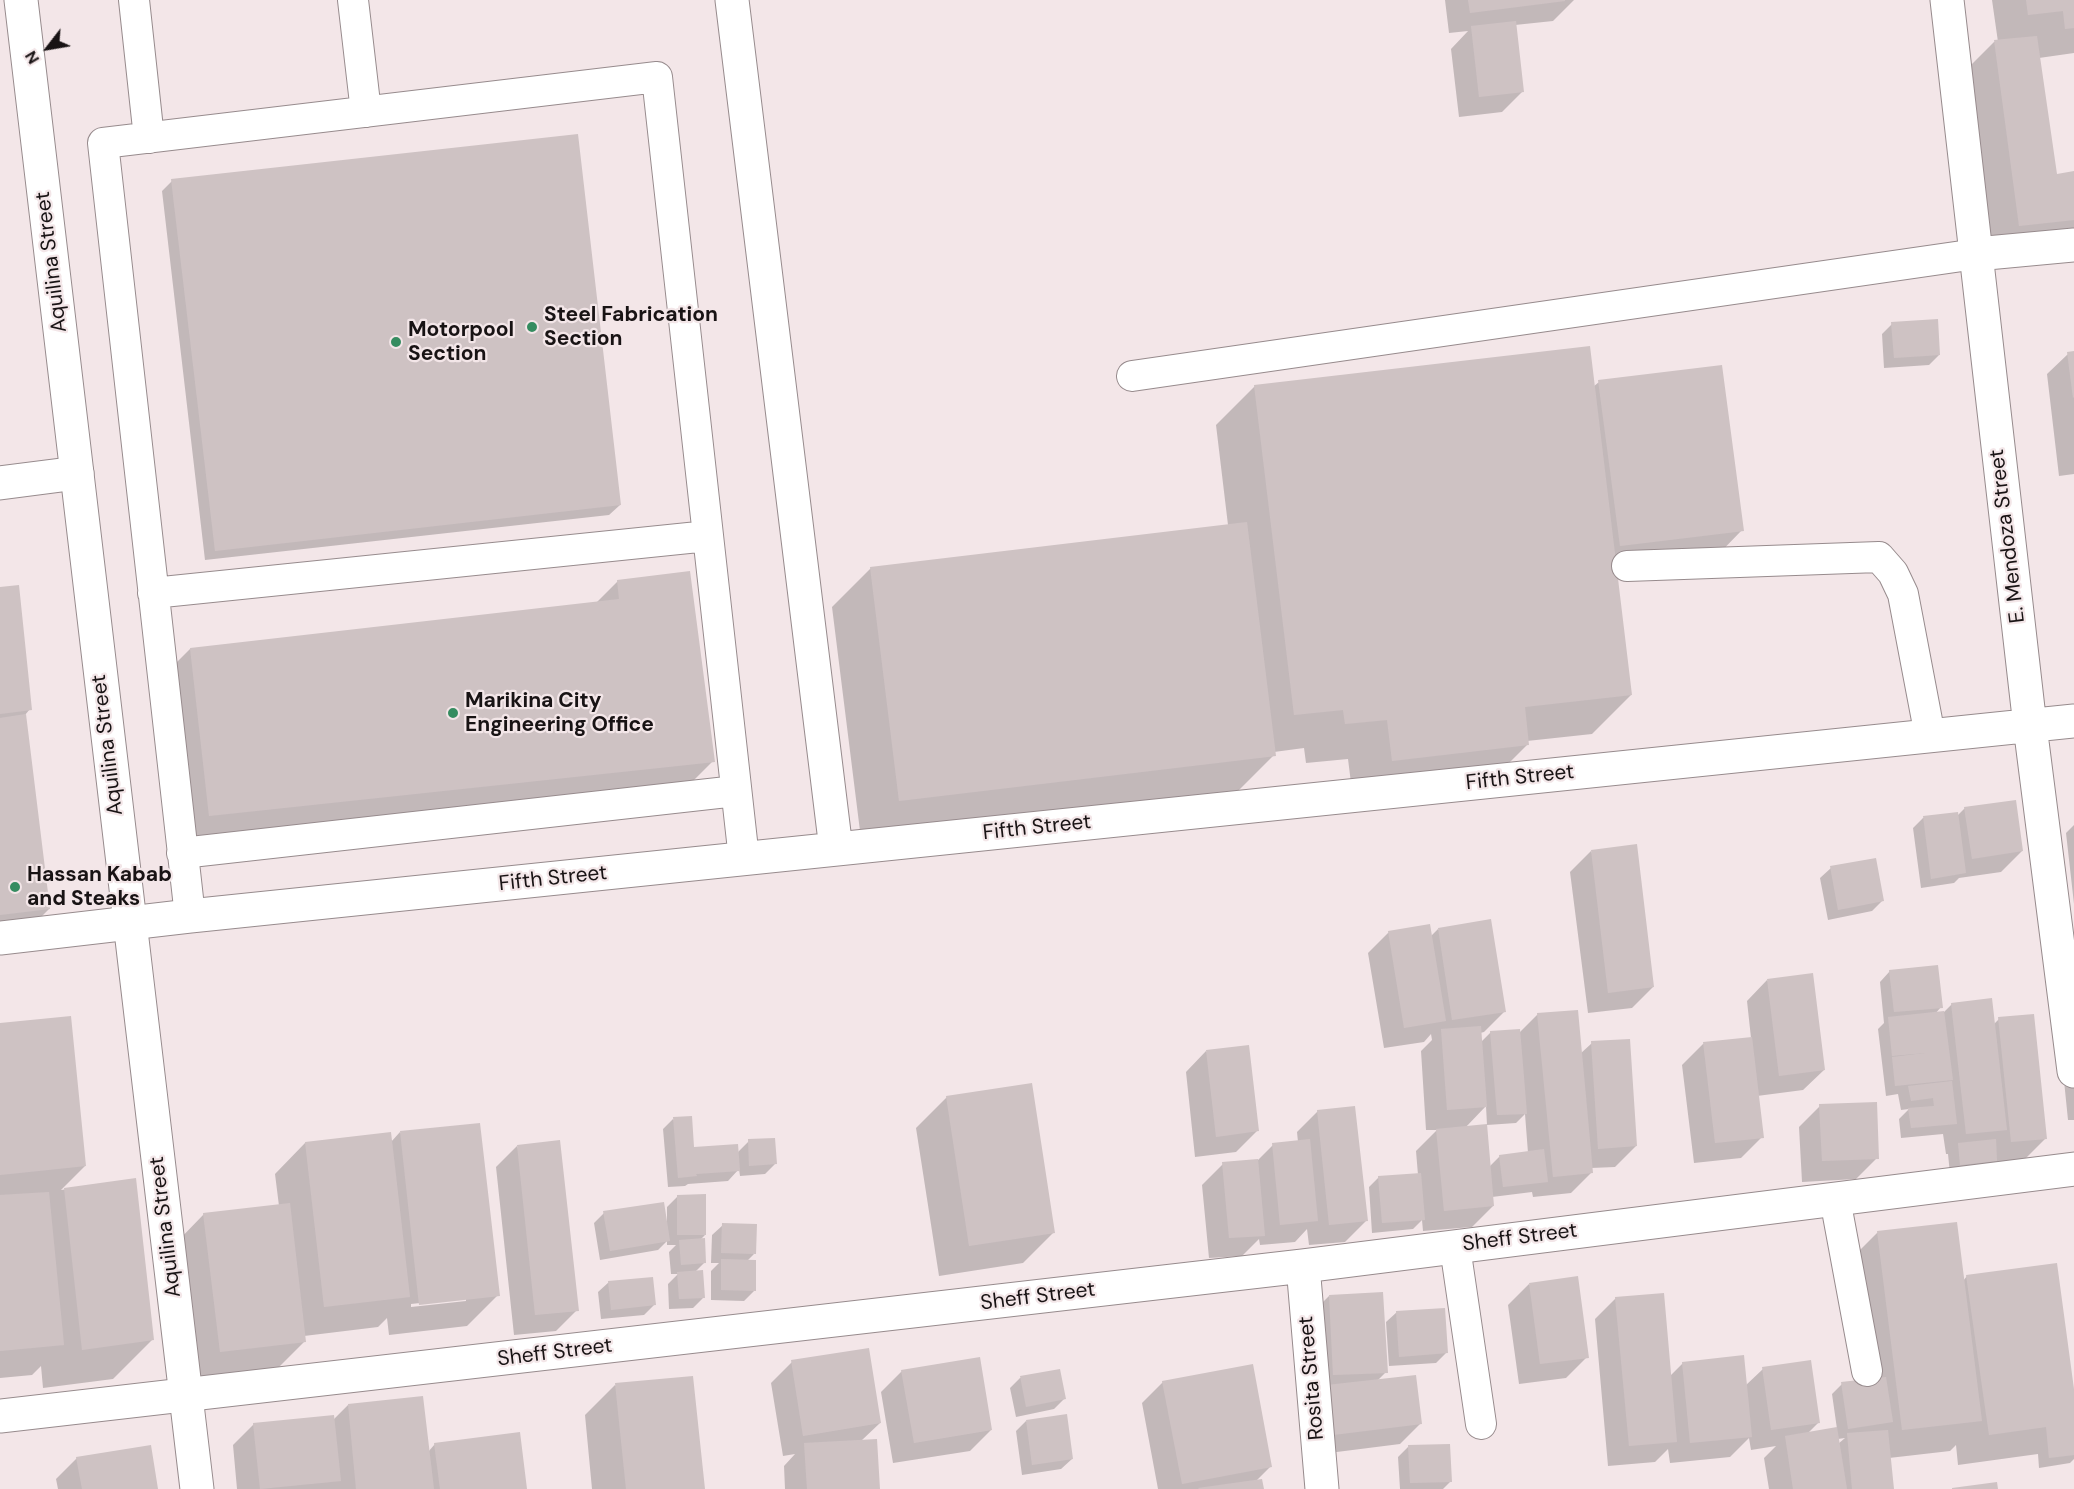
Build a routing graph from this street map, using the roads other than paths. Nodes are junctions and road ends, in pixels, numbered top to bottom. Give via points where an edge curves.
1 (21, 0) edge
2 (134, 0) edge
3 (353, 0) edge
4 (732, 0) edge
5 (1947, 0) edge
6 (366, 112) junction
7 (149, 138) junction
8 (2074, 245) edge
9 (1976, 254) junction
10 (1132, 376) dead end
11 (77, 473) junction
12 (0, 483) edge
13 (708, 536) junction
14 (1627, 566) dead end
15 (153, 593) junction
16 (2074, 721) edge
17 (2030, 726) junction
18 (1930, 736) junction
19 (736, 791) junction
20 (836, 849) junction
21 (182, 853) junction
22 (744, 859) junction
23 (190, 916) junction
24 (131, 922) junction
25 (0, 938) edge
26 (2074, 1071) edge
27 (2074, 1168) edge
28 (1835, 1199) junction
29 (1455, 1246) junction
30 (1303, 1266) junction
31 (1867, 1371) dead end
32 (186, 1396) junction
33 (0, 1416) edge
34 (1481, 1424) dead end
35 (196, 1489) edge
36 (1322, 1489) edge

1 - 11 street, Aquilina Street
2 - 7 lane
3 - 6 lane
4 - 20 street
5 - 9 street, E. Mendoza Street
6 - 7 lane
6 - 13 lane via 657,77
7 - 15 lane via 103,143
8 - 9 street
9 - 10 lane
9 - 17 street, E. Mendoza Street
11 - 12 street
11 - 24 street, Aquilina Street
13 - 15 lane
13 - 19 lane
14 - 18 lane via 1879,557 1893,573 1903,594
15 - 21 lane
16 - 17 street, Fifth Street
17 - 18 street, Fifth Street
17 - 26 street, E. Mendoza Street
18 - 20 street, Fifth Street
19 - 21 lane
19 - 22 lane
20 - 22 street, Fifth Street
21 - 23 lane
22 - 23 street, Fifth Street
23 - 24 street, Fifth Street
24 - 25 street, Fifth Street
24 - 32 street, Aquilina Street
27 - 28 street, Sheff Street
28 - 29 street, Sheff Street
28 - 31 lane
29 - 30 street, Sheff Street
29 - 34 lane
30 - 32 street, Sheff Street
30 - 36 street, Rosita Street
32 - 33 street, Sheff Street
32 - 35 street, Aquilina Street

